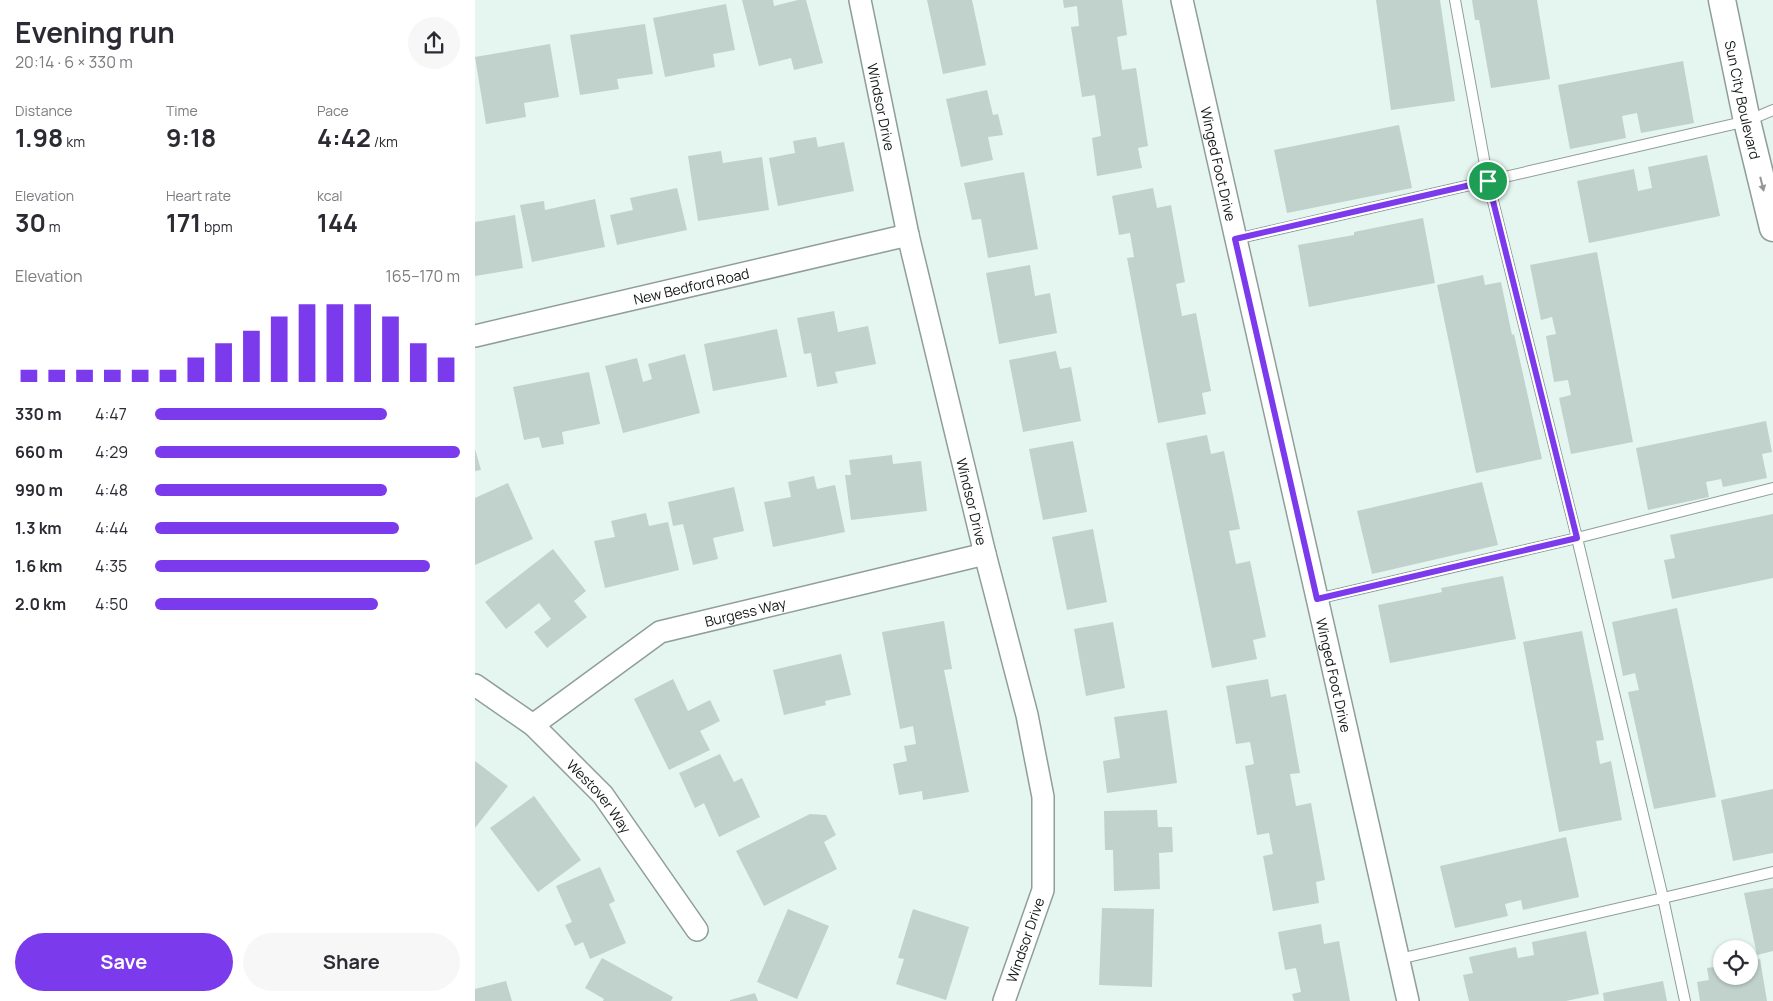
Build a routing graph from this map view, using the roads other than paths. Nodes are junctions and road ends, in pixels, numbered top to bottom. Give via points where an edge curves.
1 (859, 0) edge
2 (1182, 0) edge
3 (1455, 0) edge
4 (1722, 0) edge
5 (1773, 110) edge
6 (1747, 121) junction
7 (1488, 181) junction
8 (1773, 228) edge
9 (908, 235) junction
10 (1235, 239) junction
11 (475, 336) edge
12 (1773, 488) edge
13 (1577, 538) junction
14 (985, 554) junction
15 (1317, 599) junction
16 (475, 685) edge
17 (533, 725) junction
18 (1773, 872) edge
19 (1663, 898) junction
20 (697, 930) dead end
21 (1399, 959) junction
22 (1004, 1001) edge
23 (1408, 1001) edge
24 (1685, 1001) edge

1 - 9 street, Windsor Drive
2 - 10 street, Winged Foot Drive
3 - 7 lane
4 - 6 street, Sun City Boulevard
5 - 6 lane
6 - 7 lane
6 -> 8 street, Sun City Boulevard
7 - 10 lane
7 - 13 lane
9 - 11 street, New Bedford Road
9 - 14 street, Windsor Drive
10 - 15 street, Winged Foot Drive
12 - 13 lane
13 - 15 lane
13 - 19 lane
14 - 17 street, Burgess Way via 660,632
14 - 22 street, Windsor Drive via 1027,715 1043,797 1043,890
15 - 21 street, Winged Foot Drive
16 - 17 street, Westover Way
17 - 20 street, Westover Way via 603,795
18 - 19 lane
19 - 21 lane
19 - 24 lane
21 - 23 street, Winged Foot Drive

